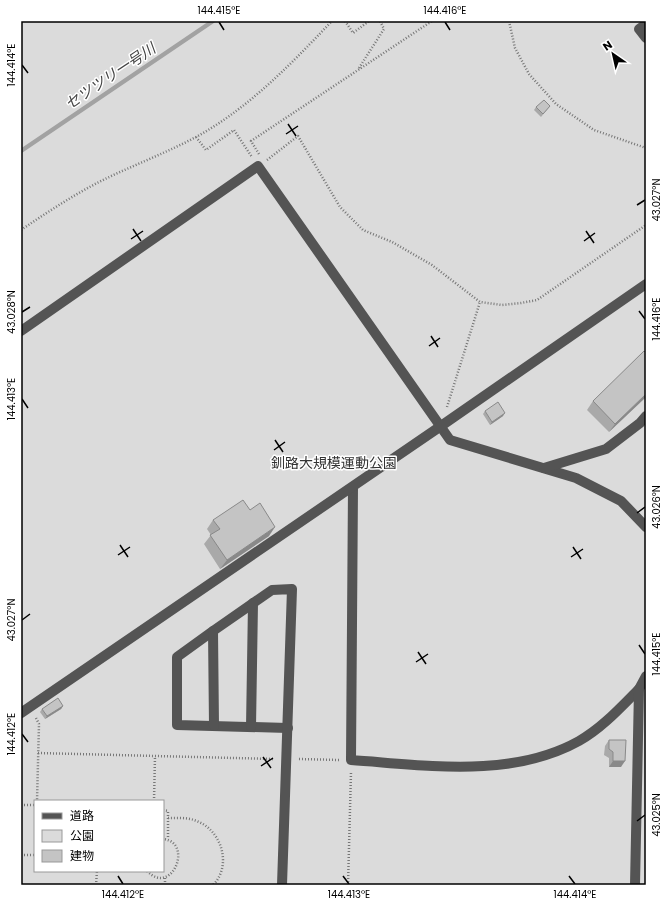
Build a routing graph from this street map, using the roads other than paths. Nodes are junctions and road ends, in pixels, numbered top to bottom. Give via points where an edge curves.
1 (646, 24) edge
2 (646, 38) edge
3 (646, 284) edge
4 (21, 331) edge
5 (646, 416) edge
6 (441, 426) junction
7 (544, 468) junction
8 (352, 487) junction
9 (646, 527) edge
10 (253, 603) junction
11 (213, 631) junction
12 (646, 676) edge
13 (638, 689) junction
14 (21, 713) edge
15 (214, 726) junction
16 (251, 727) junction
17 (288, 728) junction
18 (282, 885) edge
19 (635, 885) edge

1 - 2 street via 639,29
3 - 6 street
4 - 6 street via 261,164
5 - 7 street via 606,449
6 - 7 street via 450,440
6 - 8 street
7 - 9 street via 576,478 621,501
8 - 13 street via 351,760 453,766 516,763 546,756 579,740 608,720
8 - 14 street
10 - 11 street
10 - 16 street
10 - 17 street via 272,590 292,589
11 - 15 street
11 - 15 street via 177,657 177,725
12 - 13 street
13 - 19 street
15 - 16 street
16 - 17 street
17 - 18 street

